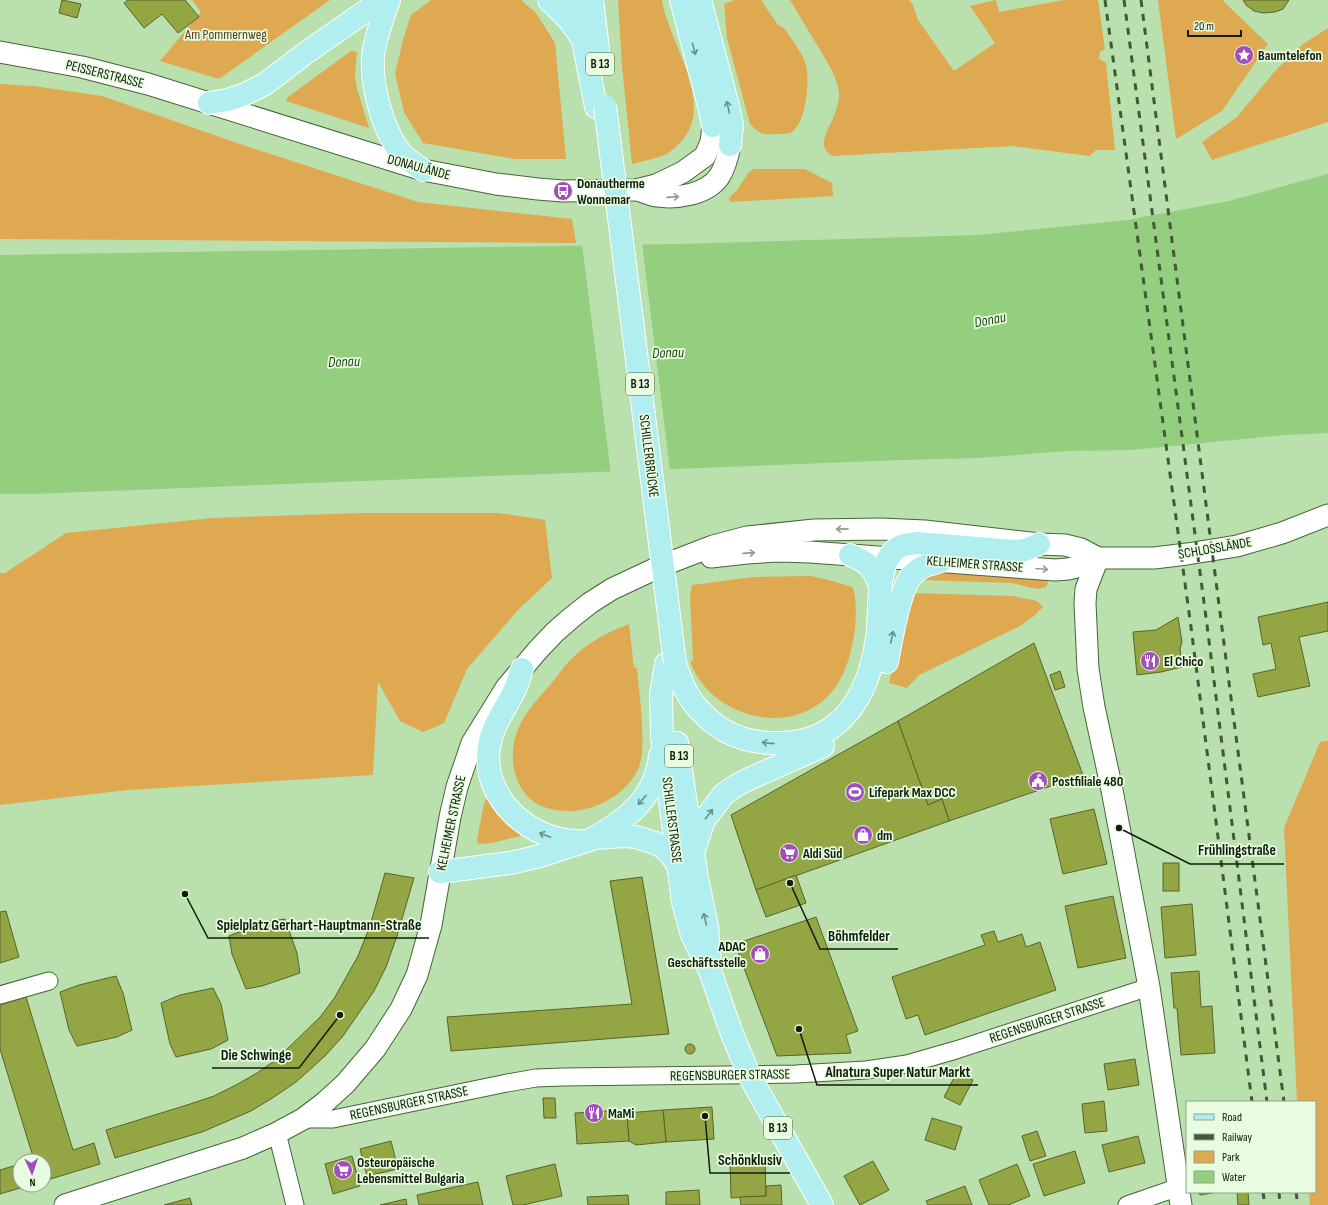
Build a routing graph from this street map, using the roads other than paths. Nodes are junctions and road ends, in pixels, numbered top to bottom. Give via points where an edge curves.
1 (382, 0) edge
2 (389, 0) edge
3 (549, 0) edge
4 (575, 0) edge
5 (592, 0) edge
6 (601, 0) edge
7 (681, 0) edge
8 (700, 0) edge
9 (589, 31) junction
10 (0, 52) edge
11 (209, 104) junction
12 (713, 126) joint
13 (730, 145) joint
14 (423, 170) junction
15 (636, 190) junction
16 (1328, 515) edge
17 (1039, 544) junction
18 (850, 555) junction
19 (890, 557) junction
20 (683, 558) junction
21 (1098, 558) junction
22 (940, 561) junction
23 (880, 586) junction
24 (670, 664) junction
25 (522, 669) junction
26 (662, 737) junction
27 (589, 840) junction
28 (694, 849) junction
29 (678, 864) junction
30 (440, 872) junction
31 (710, 971) junction
32 (49, 981) dead end
33 (1149, 986) junction
34 (0, 995) edge
35 (749, 1075) junction
36 (303, 1119) junction
37 (277, 1133) junction
38 (1180, 1196) edge
39 (64, 1205) edge
40 (295, 1205) edge
41 (822, 1205) edge
42 (1127, 1205) edge

1 - 11 main road via 265,84 244,95
2 - 14 main road via 376,36 373,56 376,96 387,127 402,154
3 - 9 main road via 570,21
4 - 9 main road, B 13
5 - 9 main road, B 13
6 - 9 main road via 601,7
7 -> 12 main road
13 -> 8 main road via 732,124
9 - 24 main road, SCHILLERBRÜCKE / B 13, bridge via 601,106
10 - 11 street, PEISSERSTRASSE via 82,67 148,84
11 - 14 street, DONAULÄNDE
12 - 15 street via 711,142 705,156 695,165 656,185
15 -> 13 street via 671,198 700,191 718,178 727,161
14 - 15 street, DONAULÄNDE via 538,189
16 - 21 street, SCHLOSSLÄNDE via 1282,533 1237,546 1154,558
17 - 19 main road via 1025,550 1014,550 917,543 898,547
17 -> 20 street, KELHEIMER STRASSE via 881,528 814,530 747,537 713,546
17 - 21 street, KELHEIMER STRASSE via 1074,546
18 - 19 street, KELHEIMER STRASSE
20 -> 18 street, KELHEIMER STRASSE via 778,551
18 - 23 main road via 872,567
19 - 22 street, KELHEIMER STRASSE
19 - 23 main road via 884,568
20 - 25 street, KELHEIMER STRASSE via 630,580 590,603 555,632
22 -> 21 street, KELHEIMER STRASSE via 1055,570 1085,565
21 - 33 street via 1086,589 1088,669
28 -> 22 main road via 704,820 724,794 737,785 821,747 848,731 876,693 886,665 902,595 910,578 923,566
23 -> 24 main road via 878,636 869,672 855,704 835,727 807,741 774,744 726,732 706,718 691,700
24 - 26 main road, SCHILLERSTRASSE / B 13 via 661,695
24 - 28 main road, SCHILLERSTRASSE / B 13 via 672,710
27 -> 25 main road via 560,840 534,831 505,805 493,785 488,758 493,730 516,688
25 - 30 street, KELHEIMER STRASSE via 506,688 472,743 456,787
26 -> 27 main road via 654,782 645,797 617,824
26 - 29 main road, SCHILLERSTRASSE / B 13
27 - 29 main road via 636,837 663,847
27 - 30 main road via 510,863
31 -> 28 main road, SCHILLERSTRASSE / B 13 via 707,927
29 - 31 main road, SCHILLERSTRASSE / B 13 via 683,902 692,936
30 - 36 street, KELHEIMER STRASSE via 431,925 417,975 401,1009 375,1049 346,1084
31 - 35 main road, SCHILLERSTRASSE / B 13
32 - 34 street
33 - 35 street, REGENSBURGER STRASSE via 906,1064 833,1072
33 - 38 street
35 - 36 street, REGENSBURGER STRASSE via 536,1078 333,1119
35 - 41 main road, SCHILLERSTRASSE / B 13
36 - 37 street, KELHEIMER STRASSE
37 - 39 street via 243,1148
37 - 40 street
38 - 42 street

